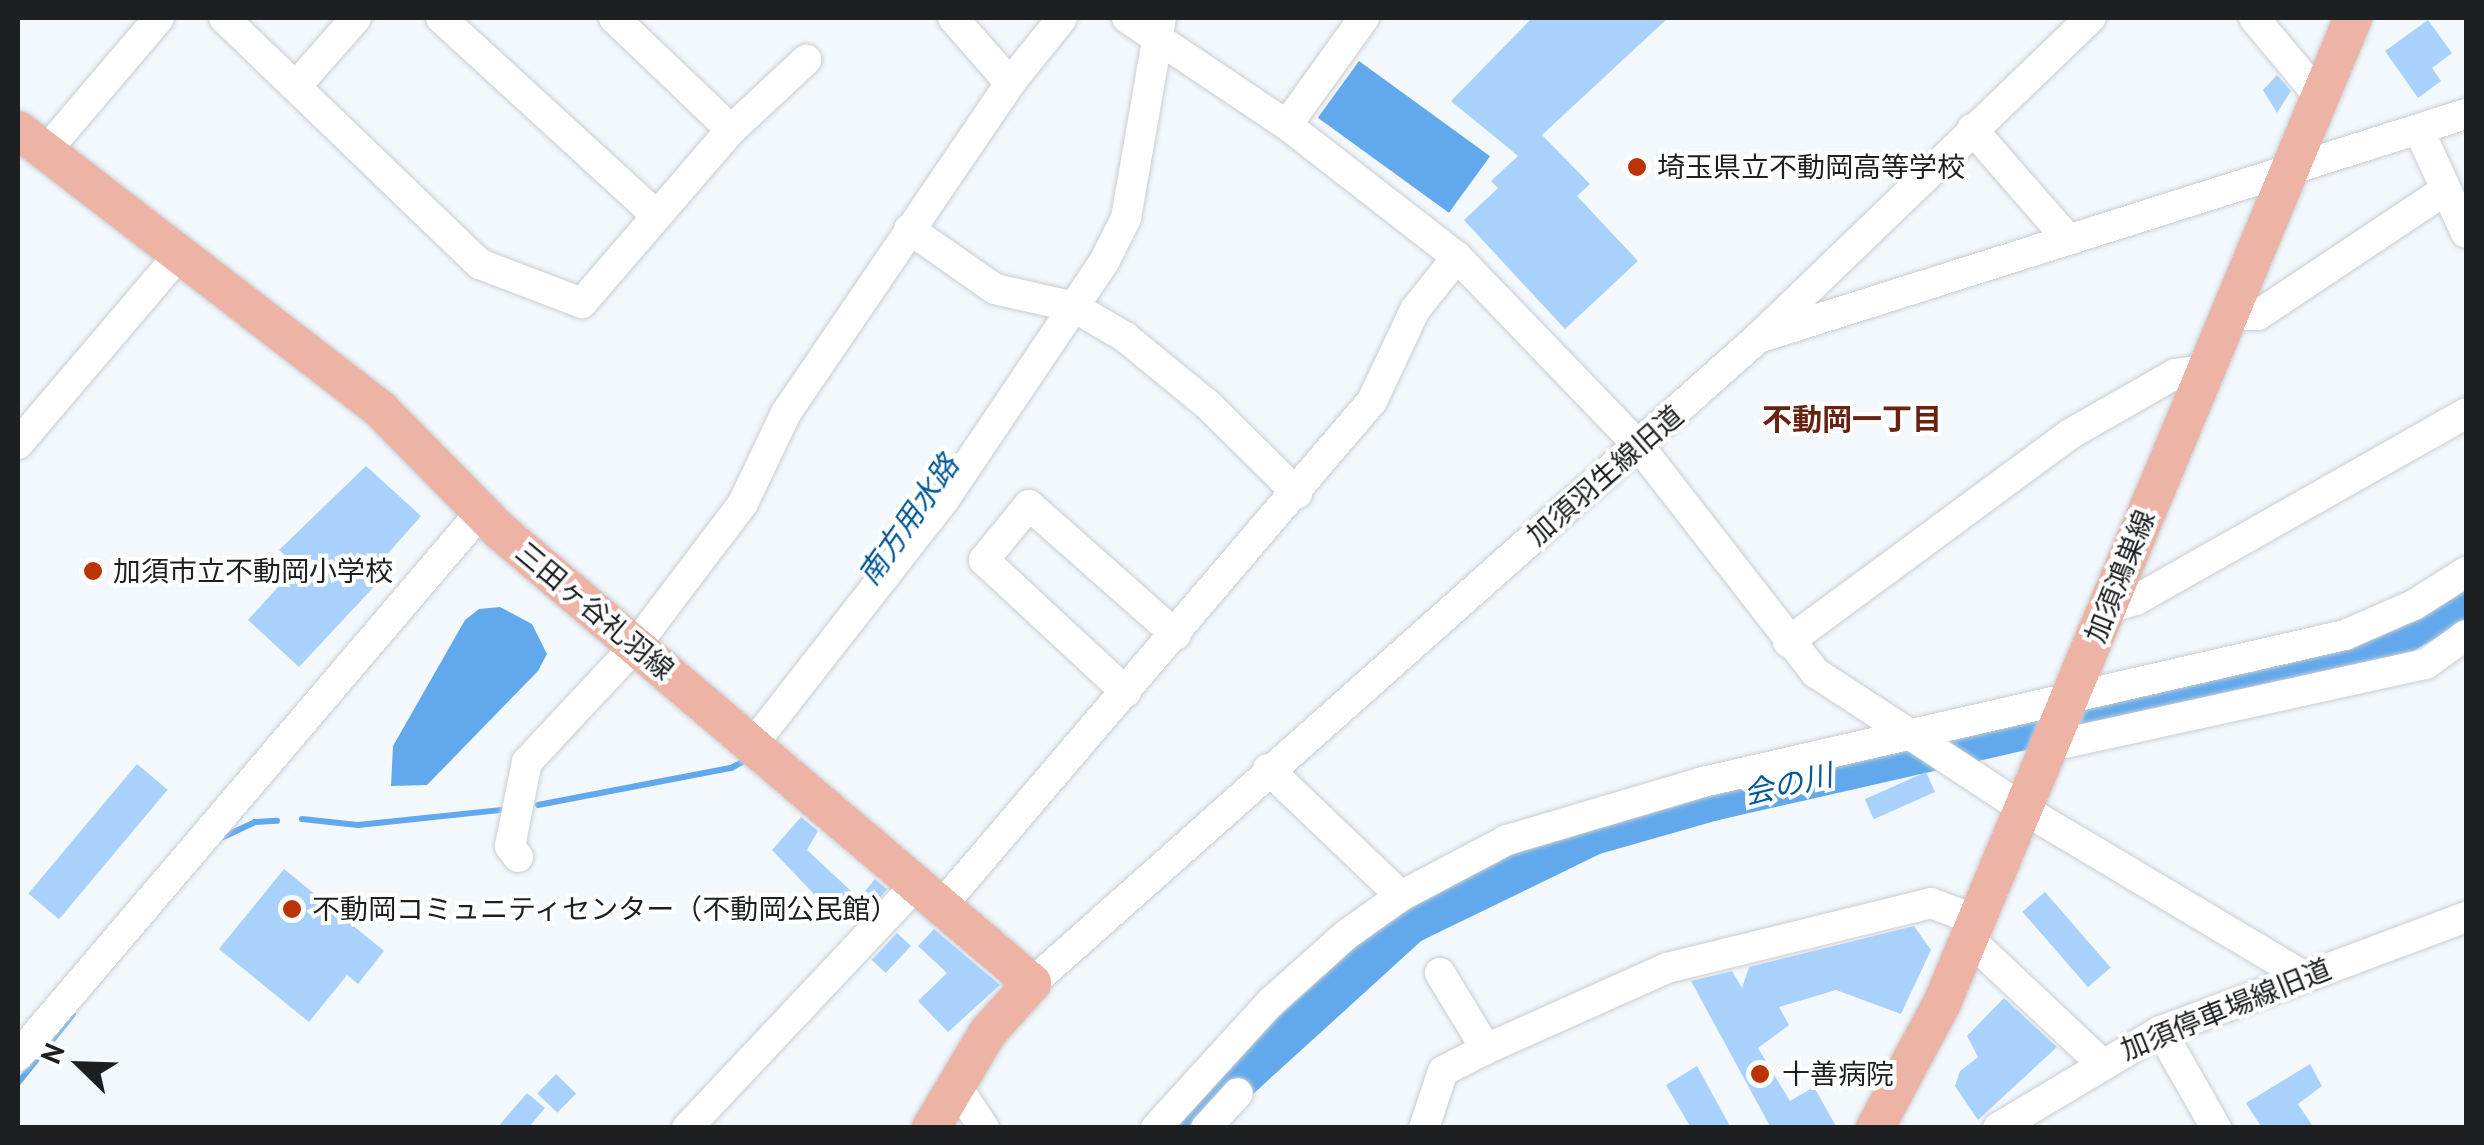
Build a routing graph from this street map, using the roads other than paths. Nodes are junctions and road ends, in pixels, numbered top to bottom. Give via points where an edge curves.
1 (159, 18) edge
2 (224, 18) edge
3 (356, 18) edge
4 (441, 18) edge
5 (614, 18) edge
6 (953, 18) edge
7 (1062, 18) edge
8 (1126, 18) edge
9 (1364, 18) edge
10 (2091, 18) edge
11 (2254, 18) edge
12 (2352, 18) edge
13 (1164, 41) edge
14 (806, 60) dead end
15 (1010, 84) junction
16 (297, 85) junction
17 (2320, 97) junction
18 (2466, 114) edge
19 (1287, 125) junction
20 (731, 130) junction
21 (1972, 130) junction
22 (2419, 130) junction
23 (31, 141) edge
24 (2291, 168) junction
25 (2444, 192) junction
26 (656, 215) junction
27 (909, 229) junction
28 (2466, 233) edge
29 (2068, 240) junction
30 (179, 255) junction
31 (1457, 257) junction
32 (1079, 310) junction
33 (2228, 315) junction
34 (1758, 338) junction
35 (2206, 370) junction
36 (2466, 413) edge
37 (18, 444) edge
38 (1639, 446) junction
39 (1297, 493) junction
40 (481, 512) junction
41 (2466, 572) edge
42 (2106, 609) junction
43 (1176, 634) junction
44 (2466, 635) edge
45 (1788, 642) junction
46 (636, 646) junction
47 (1126, 692) junction
48 (2062, 721) junction
49 (1915, 736) junction
50 (758, 746) junction
51 (1268, 770) junction
52 (2025, 810) junction
53 (517, 842) dead end
54 (931, 894) junction
55 (1402, 896) junction
56 (2466, 917) edge
57 (1972, 929) junction
58 (1440, 973) dead end
59 (2302, 975) junction
60 (1032, 983) junction
61 (2161, 1030) junction
62 (1486, 1049) junction
63 (18, 1056) edge
64 (2100, 1062) junction
65 (958, 1087) junction
66 (1238, 1093) dead end
67 (704, 1121) edge
68 (931, 1128) edge
69 (984, 1128) edge
70 (1156, 1128) edge
71 (1206, 1128) edge
72 (1424, 1128) edge
73 (1876, 1128) edge
74 (1998, 1128) edge
75 (2216, 1128) edge

1 - 23 street
2 - 16 street
3 - 16 street
4 - 26 street
5 - 20 street
6 - 15 street
7 - 15 street
8 - 13 street
9 - 19 street
10 - 21 street
11 - 17 street
12 - 17 main road, 加須鴻巣線
13 - 19 street
13 - 32 street via 1126,218
14 - 20 street
15 - 27 street
16 - 26 street via 480,264 582,303
17 - 24 main road, 加須鴻巣線
18 - 22 street, 加須羽生線旧道
19 - 31 street
20 - 26 street
21 - 29 street
21 - 34 street
22 - 24 street, 加須羽生線旧道
22 - 25 street
23 - 30 main road, 三田ヶ谷礼羽線
24 - 29 street, 加須羽生線旧道
24 - 33 main road, 加須鴻巣線
25 - 28 street
25 - 33 street via 2258,315
27 - 32 street via 994,290
27 - 46 street via 786,413 743,502
29 - 34 street, 加須羽生線旧道
30 - 37 street
30 - 40 main road, 三田ヶ谷礼羽線 via 381,410
31 - 38 street
31 - 39 street via 1415,310 1372,401
32 - 39 street via 1208,404
32 - 50 street
33 - 35 main road, 加須鴻巣線
34 - 38 street, 加須羽生線旧道
35 - 42 main road, 加須鴻巣線
35 - 45 street via 2176,374 2070,434
36 - 42 street via 2136,600
38 - 45 street
38 - 51 street, 加須羽生線旧道
39 - 43 street
40 - 46 main road, 三田ヶ谷礼羽線
40 - 63 street
41 - 48 street via 2414,606 2345,635
42 - 48 main road, 加須鴻巣線
43 - 47 street
43 - 47 street via 1029,505 984,560
44 - 48 street via 2426,664
45 - 49 street via 1816,673
46 - 50 main road, 三田ヶ谷礼羽線
46 - 53 street via 527,762
47 - 54 street
48 - 49 street
48 - 52 main road, 加須鴻巣線
49 - 52 street
49 - 55 street via 1587,812 1507,840
50 - 54 main road, 三田ヶ谷礼羽線
51 - 55 street
51 - 60 street, 加須羽生線旧道
52 - 57 main road, 加須鴻巣線
52 - 59 street
54 - 60 main road, 三田ヶ谷礼羽線
54 - 67 street
55 - 70 street via 1272,1001
56 - 59 street, 加須停車場線旧道
57 - 62 street via 1931,903 1667,968
57 - 64 street
57 - 73 main road, 加須鴻巣線
58 - 62 street
59 - 61 street, 加須停車場線旧道
60 - 65 main road via 988,1032
61 - 64 street, 加須停車場線旧道
61 - 75 street
62 - 72 street via 1443,1071
64 - 74 street, 加須停車場線旧道
65 - 68 main road
65 - 69 street
66 - 71 street

